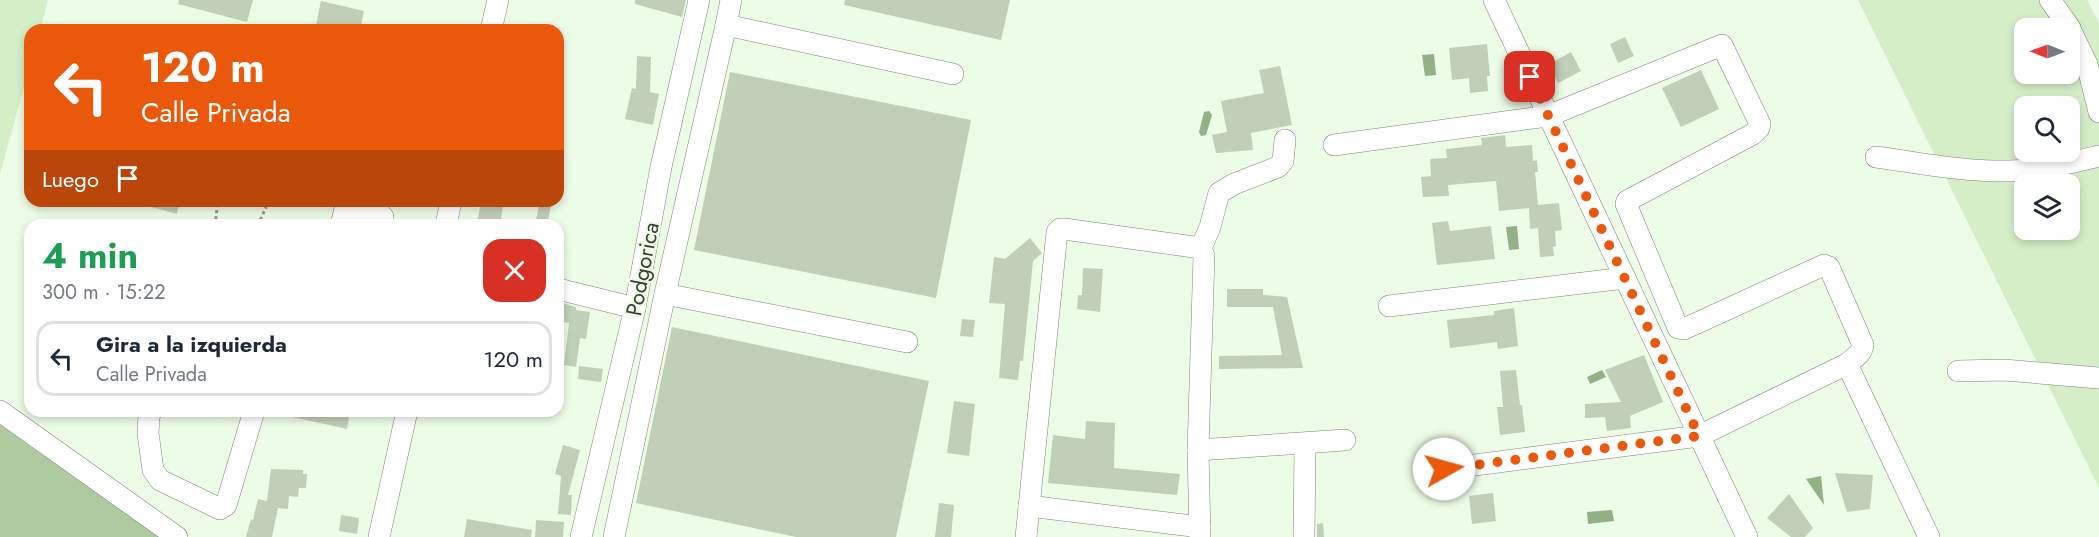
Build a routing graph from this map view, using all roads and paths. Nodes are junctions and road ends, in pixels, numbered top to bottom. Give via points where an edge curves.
1 (498, 0) edge
2 (699, 0) edge
3 (731, 0) edge
4 (1494, 0) edge
5 (2050, 0) edge
6 (2062, 18) edge
7 (492, 24) edge
8 (726, 25) junction
9 (2080, 50) edge
10 (953, 74) dead end
11 (2099, 112) edge
12 (1548, 116) junction
13 (1285, 140) dead end
14 (1334, 145) dead end
15 (2099, 156) edge
16 (1876, 158) dead end
17 (266, 207) dead end
18 (349, 207) edge
19 (349, 207) edge
20 (261, 219) edge
21 (342, 219) edge
22 (381, 219) edge
23 (1201, 248) junction
24 (1625, 278) junction
25 (564, 291) edge
26 (665, 294) junction
27 (1389, 306) dead end
28 (635, 309) junction
29 (907, 342) dead end
30 (1847, 364) junction
31 (1958, 371) dead end
32 (2099, 378) edge
33 (0, 411) edge
34 (149, 417) edge
35 (252, 417) edge
36 (406, 417) edge
37 (1699, 436) junction
38 (1345, 440) dead end
39 (1305, 444) junction
40 (1198, 450) junction
41 (1444, 469) dead end
42 (1029, 506) junction
43 (1200, 532) edge
44 (177, 537) edge
45 (380, 537) edge
46 (581, 537) edge
47 (614, 537) edge
48 (1026, 537) edge
49 (1304, 537) edge
50 (1747, 537) edge
51 (1929, 537) edge

1 - 7 street
2 - 28 street, Podgorica via 661,167
3 - 8 street
4 - 12 street
5 - 6 street
8 - 10 street
8 - 26 street
9 - 11 street
12 - 14 street
12 - 24 street
12 - 30 street via 1724,46 1760,124 1758,131 1627,201 1626,207 1680,330 1826,265 1863,345 1859,355
13 - 23 street via 1278,167 1234,184 1220,194
15 - 16 street via 2009,171
17 - 20 path
18 - 22 street via 380,214
19 - 21 street via 345,208
23 - 40 street via 1204,256
23 - 42 street via 1064,229 1057,232
24 - 27 street
24 - 37 street
25 - 28 street
26 - 29 street
26 - 47 street
28 - 46 street, Podgorica
30 - 37 street
30 - 51 street
31 - 32 street via 2004,370
33 - 44 street
34 - 35 street via 153,470 160,480 219,509 226,505
36 - 45 street
37 - 41 street
37 - 50 street
38 - 39 street
39 - 40 street
39 - 49 street
40 - 43 street
42 - 43 street
42 - 48 street

